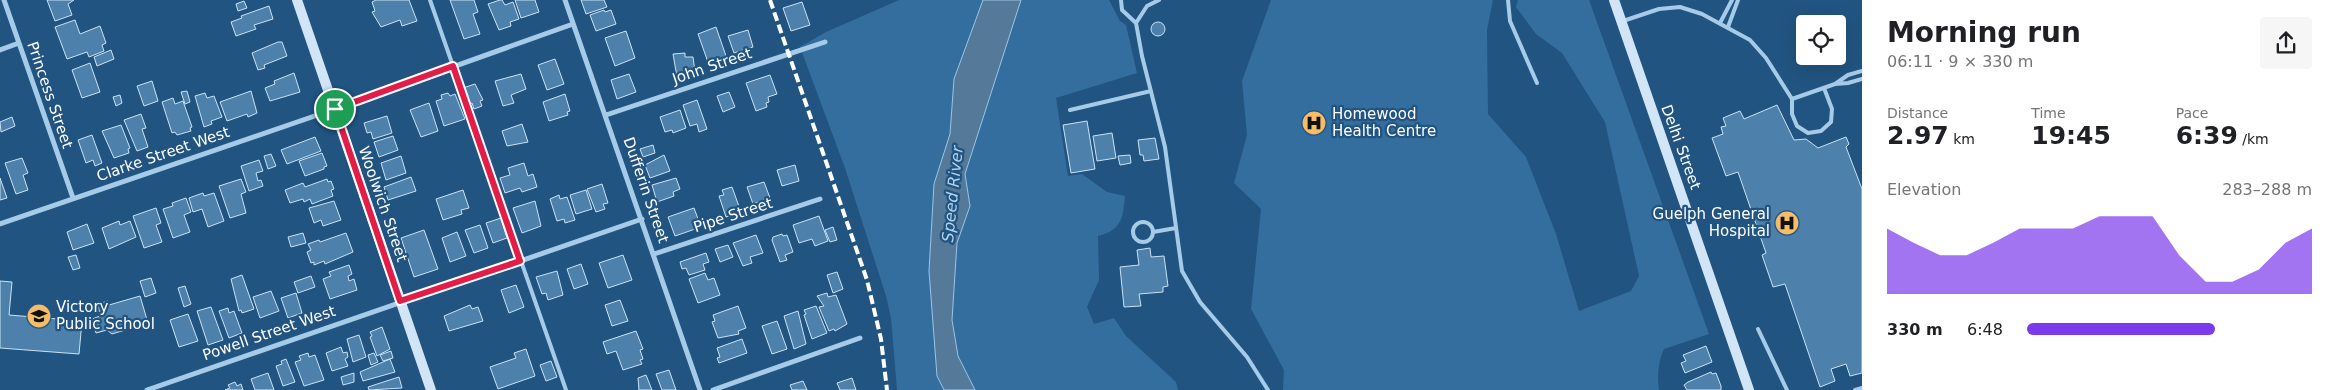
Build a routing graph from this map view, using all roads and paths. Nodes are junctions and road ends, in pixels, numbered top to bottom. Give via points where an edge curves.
1 (4, 0) edge
2 (296, 0) edge
3 (430, 0) edge
4 (565, 0) edge
5 (1121, 0) edge
6 (1159, 0) edge
7 (1508, 0) edge
8 (1614, 0) edge
9 (1732, 0) edge
10 (1738, 0) edge
11 (1150, 1) edge
12 (1621, 22) junction
13 (1136, 23) junction
14 (1720, 23) junction
15 (573, 24) junction
16 (1728, 27) junction
17 (825, 42) dead end
18 (19, 43) junction
19 (0, 50) edge
20 (453, 66) junction
21 (1862, 71) edge
22 (1862, 79) edge
23 (1536, 83) dead end
24 (1835, 84) junction
25 (1824, 88) junction
26 (1151, 91) junction
27 (1792, 99) junction
28 (335, 109) junction
29 (1070, 110) dead end
30 (606, 115) junction
31 (73, 198) junction
32 (820, 199) dead end
33 (642, 220) junction
34 (0, 224) edge
35 (1176, 228) junction
36 (1153, 232) junction
37 (654, 254) junction
38 (520, 261) junction
39 (400, 301) junction
40 (1758, 329) dead end
41 (860, 338) dead end
42 (1862, 388) edge
43 (147, 390) edge
44 (431, 390) edge
45 (566, 390) edge
46 (700, 390) edge
47 (712, 390) edge
48 (1268, 390) edge
49 (1749, 390) edge
50 (1787, 390) edge
51 (1855, 390) edge

1 - 18 street, Princess Street
2 - 28 main road, Woolwich Street
3 - 20 lane
4 - 15 street, Dufferin Street
5 - 13 lane via 1122,10
6 - 11 lane
7 - 23 lane via 1510,21
8 - 12 main road, Delhi Street
9 - 14 lane
10 - 16 lane
11 - 13 lane
12 - 14 lane via 1659,9 1680,7
12 - 49 main road, Delhi Street
13 - 26 lane
14 - 16 lane
15 - 20 street, Clarke Street West
15 - 30 street, Dufferin Street
16 - 27 lane via 1750,40 1766,58
17 - 30 street, John Street
18 - 19 street
18 - 31 street, Princess Street
20 - 28 street, Clarke Street West
20 - 38 lane
21 - 24 lane
22 - 24 lane
24 - 25 lane
25 - 27 lane
25 - 27 lane via 1833,116 1821,131 1808,133 1797,126 1792,114
26 - 29 lane
26 - 35 lane via 1166,147
28 - 31 street, Clarke Street West
28 - 39 main road, Woolwich Street
30 - 33 street, Dufferin Street
31 - 34 street, Clarke Street West
32 - 37 street, Pipe Street
33 - 37 street, Dufferin Street
33 - 38 street, Powell Street West
35 - 36 lane
35 - 48 lane via 1182,272 1200,302 1246,357
36 - 36 lane via 1145,222 1136,225 1133,233 1141,242 1150,240
37 - 46 street, Dufferin Street
38 - 39 street, Powell Street West
38 - 45 lane
39 - 43 street, Powell Street West
39 - 44 main road, Woolwich Street
40 - 50 lane
41 - 47 street
42 - 51 lane

